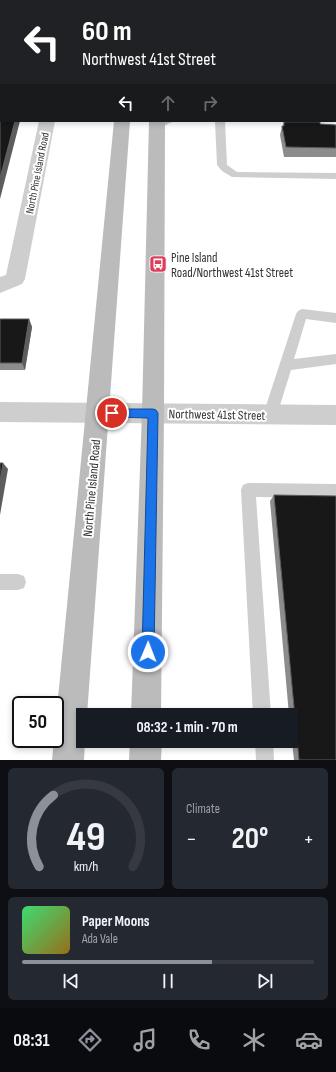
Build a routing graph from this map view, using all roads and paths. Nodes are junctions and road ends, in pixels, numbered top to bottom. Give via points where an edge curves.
1 (47, 122) edge
2 (122, 122) edge
3 (220, 122) edge
4 (161, 123) edge
5 (336, 176) edge
6 (0, 285) edge
7 (336, 318) edge
8 (336, 359) edge
9 (286, 365) junction
10 (0, 412) edge
11 (98, 413) junction
12 (153, 413) junction
13 (270, 415) junction
14 (336, 415) edge
15 (336, 490) edge
16 (0, 582) edge
17 (18, 582) dead end
18 (146, 708) edge
19 (262, 708) edge
20 (146, 748) edge
21 (264, 748) edge
22 (68, 760) edge
23 (145, 760) edge
24 (265, 760) edge

1 - 6 street, North Pine Island Road via 15,279
2 - 11 main road, North Pine Island Road
3 - 5 lane via 222,165 235,175
4 - 12 main road
7 - 9 lane via 302,314
8 - 9 lane
9 - 13 lane
10 - 11 street, Northwest 41st Street
11 - 12 street, Northwest 41st Street
11 - 22 main road, North Pine Island Road
12 - 13 street, Northwest 41st Street
12 - 18 main road
13 - 14 street, Northwest 41st Street
15 - 19 lane via 248,490
16 - 17 lane
20 - 23 main road
21 - 24 lane

